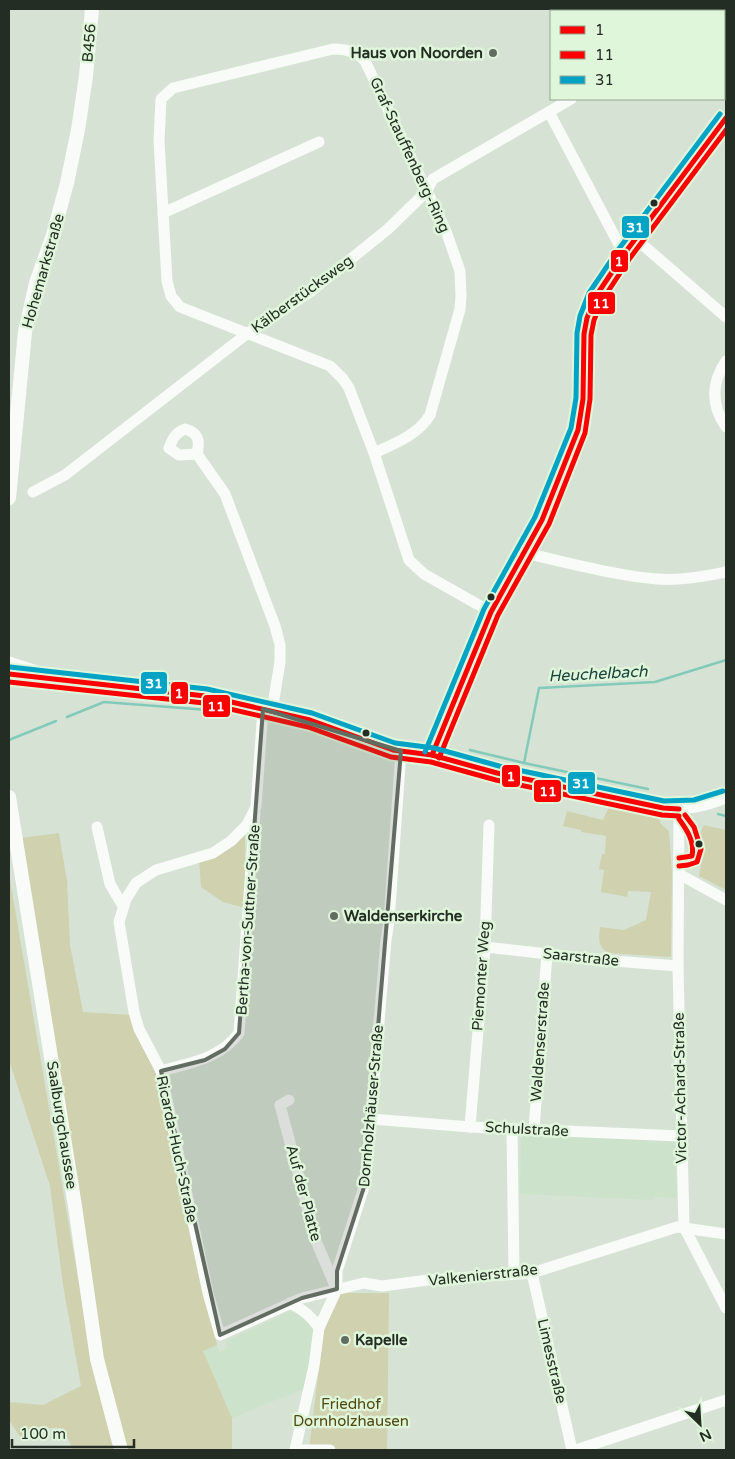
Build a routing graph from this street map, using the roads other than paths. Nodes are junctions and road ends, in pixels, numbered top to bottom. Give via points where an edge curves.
1 (92, 9) edge
2 (86, 76) joint
3 (569, 100) edge
4 (549, 112) junction
5 (726, 118) edge
6 (319, 142) dead end
7 (426, 192) junction
8 (163, 213) junction
9 (636, 239) junction
10 (624, 254) junction
11 (726, 316) edge
12 (248, 334) junction
13 (726, 361) edge
14 (726, 427) edge
15 (374, 453) junction
16 (197, 454) dead end
17 (33, 492) dead end
18 (9, 498) edge
19 (524, 553) junction
20 (726, 572) edge
21 (492, 612) junction
22 (9, 662) edge
23 (9, 674) edge
24 (52, 679) junction
25 (268, 710) junction
26 (401, 751) junction
27 (432, 755) junction
28 (9, 797) edge
29 (726, 798) edge
30 (256, 807) junction
31 (679, 809) junction
32 (489, 825) dead end
33 (97, 827) dead end
34 (9, 849) edge
35 (679, 874) junction
36 (726, 900) edge
37 (123, 906) junction
38 (485, 947) junction
39 (547, 954) junction
40 (678, 966) junction
41 (41, 998) junction
42 (161, 1071) junction
43 (289, 1100) dead end
44 (372, 1119) junction
45 (470, 1126) junction
46 (512, 1129) junction
47 (534, 1129) junction
48 (681, 1136) junction
49 (684, 1227) junction
50 (726, 1234) edge
51 (532, 1273) junction
52 (514, 1274) junction
53 (337, 1289) junction
54 (290, 1303) junction
55 (726, 1308) edge
56 (319, 1328) junction
57 (220, 1335) joint
58 (726, 1400) edge
59 (121, 1450) edge
60 (295, 1450) edge
61 (330, 1450) edge
62 (572, 1450) edge
63 (576, 1450) edge

1 - 2 main road, B456
2 - 18 main road, Hohemarkstraße via 67,183 36,283 25,332
3 - 4 street, Kälberstücksweg
4 - 7 street, Kälberstücksweg via 433,178
4 - 10 street
5 - 9 street
6 - 8 street
7 - 8 street, Graf-Stauffenberg-Ring via 365,61 350,51 333,50 182,85 166,93 161,99 159,120
7 - 12 street, Kälberstücksweg via 388,229 310,292
7 - 15 street, Graf-Stauffenberg-Ring via 460,270 460,309 428,419 404,438
8 - 12 street, Graf-Stauffenberg-Ring via 167,281 171,296 180,307
9 - 10 street
9 - 11 street
10 - 19 street via 602,285 587,318 580,423 542,520
12 - 15 street, Graf-Stauffenberg-Ring via 312,358 337,372 349,388
12 - 17 street, Kälberstücksweg via 65,475
13 - 14 street via 714,386 715,403
15 - 21 street, Graf-Stauffenberg-Ring via 409,560 424,574
16 - 25 street, Ricarda-Huch-Straße via 225,494 275,626 280,662
19 - 20 street via 658,579 684,579
19 - 21 street
21 - 27 street
22 - 24 street
23 - 24 street
24 - 25 street via 205,696
25 - 26 street via 310,720
25 - 30 street, Ricarda-Huch-Straße
26 - 27 street
26 - 44 street, Dornholzhäuser Straße
27 - 31 street via 497,773
28 - 41 main road, Saalburgchaussee
29 - 31 street via 700,807
30 - 37 street, Ricarda-Huch-Straße via 247,825 231,841 213,853 156,870 136,883
30 - 42 street, Bertha-von-Suttner-Straße via 239,1033 225,1049 205,1060
31 - 35 street, Victor-Achard-Straße
32 - 38 street, Piemonter Weg
33 - 37 street via 110,884
34 - 41 main road via 26,947
35 - 36 street
35 - 40 street, Victor-Achard-Straße
37 - 42 street, Ricarda-Huch-Straße via 119,922 134,1012 142,1037
38 - 39 street, Saarstraße
38 - 45 street, Piemonter Weg
39 - 40 street, Saarstraße
39 - 47 street, Waldenserstraße
40 - 48 street, Victor-Achard-Straße
41 - 59 main road, Saalburgchaussee via 97,1359
42 - 57 street, Ricarda-Huch-Straße via 208,1293
43 - 53 street, Auf der Platte via 280,1105 316,1241
44 - 45 street, Schulstraße
44 - 53 street, Dornholzhäuser Straße via 366,1184 337,1271
45 - 46 street, Schulstraße
46 - 47 street, Schulstraße
46 - 52 street
47 - 48 street, Schulstraße
48 - 49 street, Victor-Achard-Straße
49 - 50 street
49 - 51 street, Valkenierstraße
49 - 55 street, Victor-Achard-Straße
51 - 52 street, Valkenierstraße
51 - 62 street, Limesstraße
52 - 53 street, Valkenierstraße via 382,1286 364,1283
53 - 54 street, Valkenierstraße
53 - 56 street, Dornholzhäuser Straße
54 - 56 street via 307,1313
54 - 57 street, Valkenierstraße
56 - 60 street, Dornholzhäuser Straße
58 - 63 street
60 - 61 street

